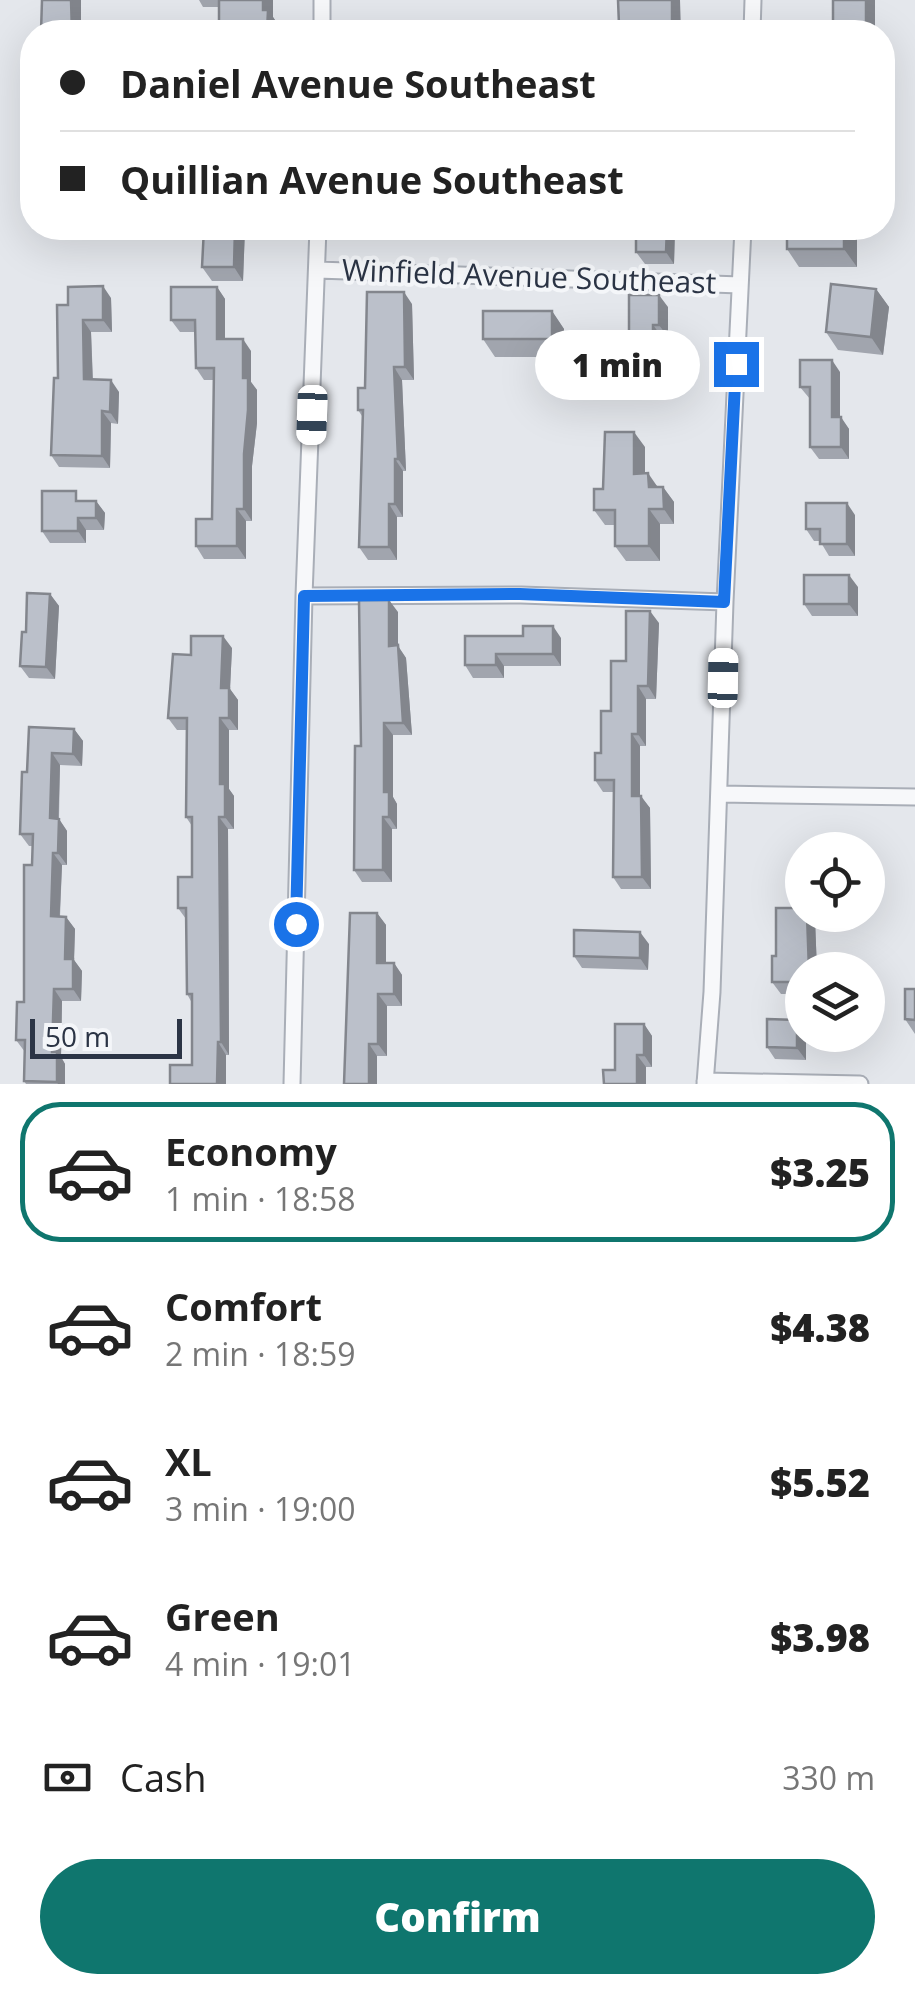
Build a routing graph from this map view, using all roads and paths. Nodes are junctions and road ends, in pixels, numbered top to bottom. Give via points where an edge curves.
1 (318, 240) edge
2 (742, 240) edge
3 (318, 270) junction
4 (740, 285) junction
5 (304, 596) junction
6 (724, 602) junction
7 (720, 794) junction
8 (915, 797) edge
9 (705, 1082) edge
10 (292, 1084) edge
11 (860, 1084) edge

1 - 3 street
2 - 4 street
3 - 4 street, Winfield Avenue Southeast
3 - 5 street
4 - 6 street
5 - 6 street via 520,594
5 - 10 street
6 - 7 street
7 - 8 street
7 - 9 street
9 - 11 street

